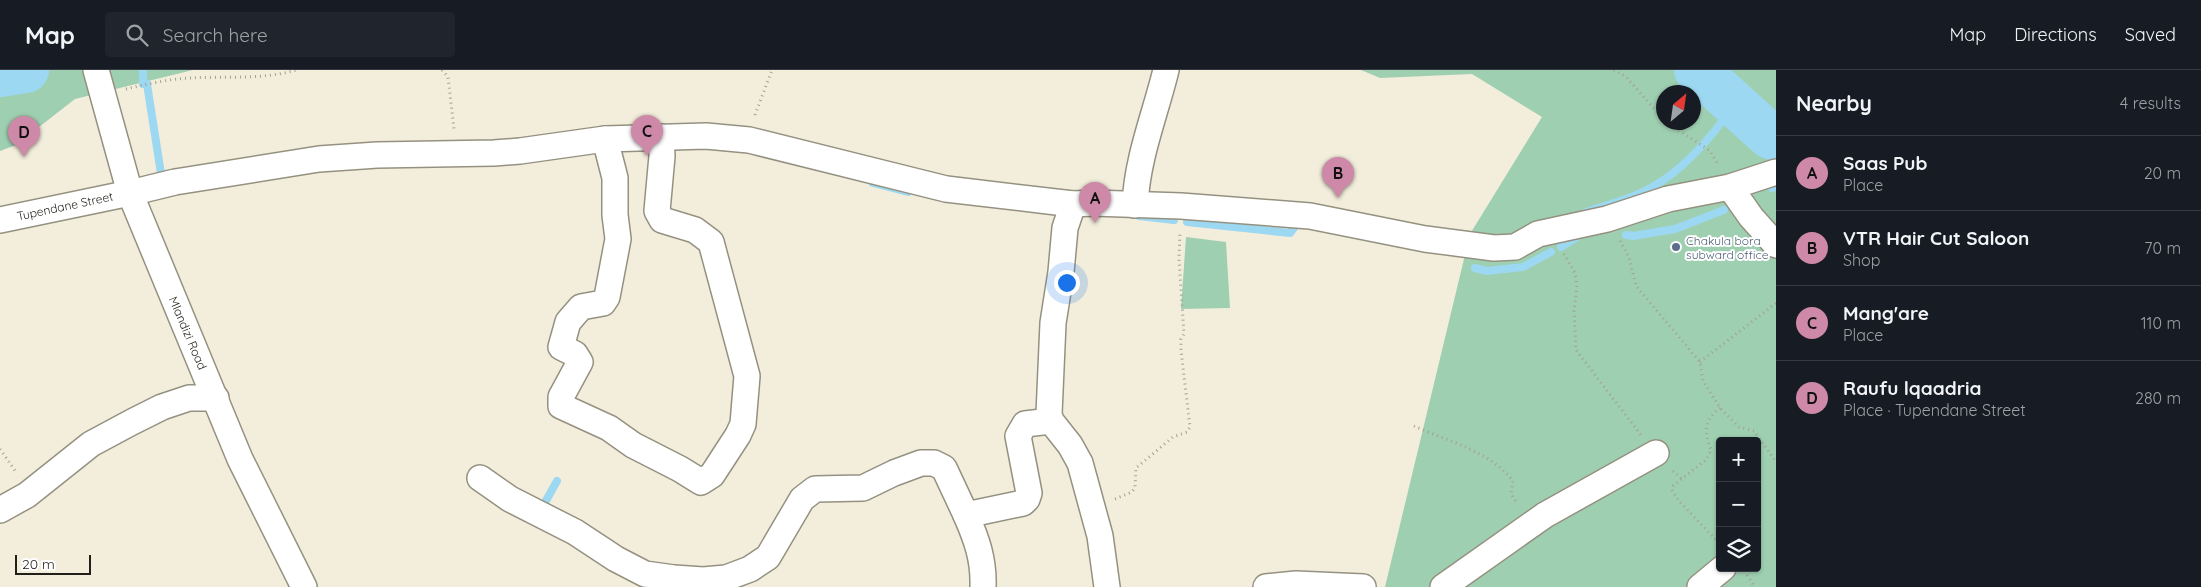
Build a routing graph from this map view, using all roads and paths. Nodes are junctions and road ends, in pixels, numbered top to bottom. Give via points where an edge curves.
1 (296, 70) edge
2 (442, 70) edge
3 (772, 70) edge
4 (1166, 70) edge
5 (1614, 70) edge
6 (100, 80) edge
7 (1656, 111) edge
8 (1678, 130) edge
9 (458, 132) dead end
10 (661, 137) junction
11 (605, 139) junction
12 (748, 140) junction
13 (1776, 172) edge
14 (1730, 187) junction
15 (130, 193) junction
16 (1073, 204) junction
17 (1135, 205) junction
18 (1181, 206) junction
19 (1607, 219) junction
20 (0, 220) edge
21 (1543, 233) junction
22 (1776, 246) edge
23 (1776, 303) edge
24 (1700, 362) junction
25 (216, 398) junction
26 (1720, 408) junction
27 (1051, 421) junction
28 (1414, 426) dead end
29 (1656, 453) junction
30 (1776, 462) edge
31 (480, 478) dead end
32 (1682, 479) junction
33 (1092, 502) junction
34 (0, 510) edge
35 (966, 515) junction
36 (1535, 522) junction
37 (1716, 540) edge
38 (1718, 572) edge
39 (1745, 572) edge
40 (673, 583) edge
41 (304, 587) edge
42 (983, 587) edge
43 (1107, 587) edge
44 (1266, 587) edge
45 (1363, 587) edge
46 (1443, 587) edge
47 (1700, 587) edge
48 (1755, 587) edge

1 - 6 path via 190,78 116,90
2 - 9 path via 448,77 454,130
3 - 12 path
4 - 17 street via 1148,129
5 - 7 path via 1626,76
6 - 15 street, Mlandizi Road
8 - 14 path via 1710,151
10 - 11 street, Tupendane Street
10 - 11 street via 657,211 662,220 695,230 711,242 747,376 743,424 729,451 712,475 702,482 633,445 609,428 561,406 561,397 580,362 575,354 561,346 568,322 581,307 603,303 607,297 618,247 615,178
10 - 12 street, Tupendane Street via 706,136
11 - 15 street, Tupendane Street via 520,151 377,154 319,159 182,180
12 - 16 street, Tupendane Street via 946,189
13 - 14 street, Tupendane Street
14 - 19 street, Tupendane Street via 1668,198
14 - 22 street
15 - 20 street, Tupendane Street
15 - 25 street, Mlandizi Road
16 - 17 street, Tupendane Street
16 - 27 street via 1065,228 1053,323
17 - 18 street, Tupendane Street
18 - 21 street, Tupendane Street via 1310,216 1425,239 1494,248 1515,247
18 - 33 path via 1179,260 1184,334 1181,350 1190,427 1136,468 1132,492 1118,499
19 - 21 street, Tupendane Street
19 - 24 path via 1629,257 1636,286
21 - 29 path via 1560,247 1576,274 1576,350 1630,424
23 - 24 path
24 - 26 path via 1702,380
25 - 34 street via 190,398 132,422 91,444 27,495
25 - 41 street, Mlandizi Road via 240,459
26 - 30 path via 1739,427 1754,431
26 - 32 path via 1706,428 1710,454
27 - 33 street via 1080,463
27 - 35 street via 1025,424 1018,436 1028,499 1023,503
28 - 36 path via 1464,445 1504,472 1513,481 1511,494
29 - 32 path
29 - 36 street
31 - 40 street via 510,499 575,532 616,559 645,574
32 - 37 path via 1673,486 1673,494
33 - 43 street
35 - 40 street via 944,468 934,463 922,463 863,488 816,489 802,499 768,557 750,570 726,578
35 - 42 street via 984,566
36 - 46 street
38 - 47 street
39 - 48 path
44 - 45 street via 1296,584

